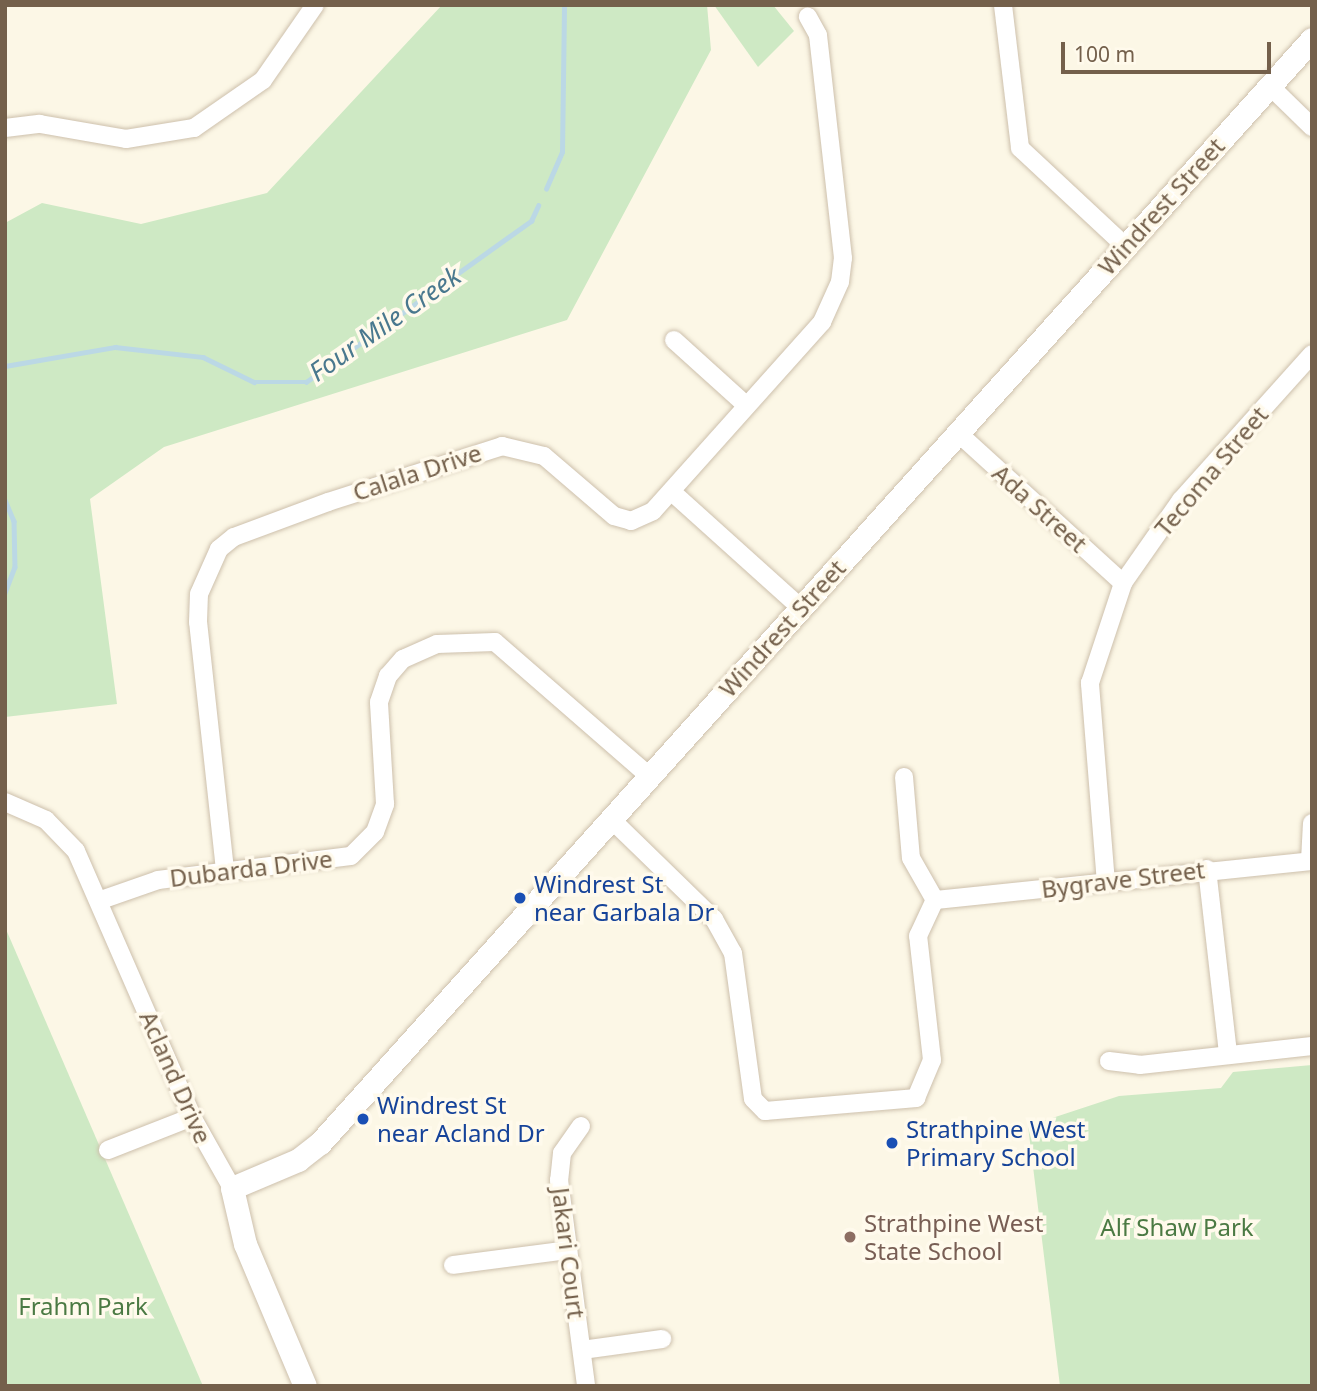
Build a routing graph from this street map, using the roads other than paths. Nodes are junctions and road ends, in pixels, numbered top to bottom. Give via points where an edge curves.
1 (315, 5) edge
2 (1003, 5) edge
3 (808, 17) dead end
4 (1312, 39) edge
5 (1269, 86) junction
6 (1312, 127) edge
7 (5, 128) edge
8 (1125, 246) junction
9 (674, 340) dead end
10 (1312, 354) edge
11 (746, 405) junction
12 (958, 433) junction
13 (671, 492) junction
14 (1123, 583) junction
15 (801, 608) junction
16 (649, 776) junction
17 (904, 777) dead end
18 (5, 802) edge
19 (611, 819) junction
20 (1312, 823) edge
21 (1311, 861) edge
22 (1207, 869) junction
23 (225, 870) junction
24 (1106, 883) junction
25 (101, 900) junction
26 (934, 900) junction
27 (1312, 1046) edge
28 (1228, 1052) junction
29 (1109, 1061) dead end
30 (192, 1117) junction
31 (582, 1126) dead end
32 (108, 1150) dead end
33 (232, 1188) junction
34 (568, 1250) junction
35 (453, 1265) dead end
36 (662, 1339) dead end
37 (582, 1350) junction
38 (305, 1386) edge
39 (586, 1386) edge

1 - 7 street via 263,80 194,128 126,139 40,124
2 - 8 street via 1020,148
3 - 11 street, Calala Drive via 818,35 843,258 840,282 822,322
4 - 5 street, Windrest Street
5 - 6 street
5 - 8 street, Windrest Street
8 - 12 street, Windrest Street
9 - 11 street
10 - 14 street, Tecoma Street via 1181,500
11 - 13 street, Calala Drive
12 - 14 street, Ada Street
12 - 15 street, Windrest Street
13 - 15 street
13 - 23 street, Calala Drive via 631,521 614,516 532,449 502,446 328,502 234,537 219,549 199,594 198,622
14 - 24 street, Tecoma Street via 1090,683
15 - 16 street, Windrest Street
16 - 19 street, Windrest Street
16 - 23 street, Dubarda Drive via 495,642 437,644 403,659 388,676 379,702 385,804 375,832 351,856
17 - 26 street via 911,858
18 - 25 street, Acland Drive via 63,834
19 - 26 street via 714,919 733,953 753,1100 765,1111 916,1098 932,1060 918,936
19 - 33 street, Windrest Street via 320,1143 299,1160
20 - 21 street
21 - 22 street, Bygrave Street
22 - 24 street, Bygrave Street
22 - 28 street
23 - 25 street, Dubarda Drive via 158,880
24 - 26 street, Bygrave Street
25 - 30 street, Acland Drive
27 - 28 street
28 - 29 street via 1140,1065
30 - 32 street
30 - 33 street, Acland Drive
31 - 34 street, Jakari Court via 562,1153
33 - 38 street, Acland Drive via 244,1244
34 - 35 street
34 - 37 street, Jakari Court
36 - 37 street
37 - 39 street, Jakari Court

